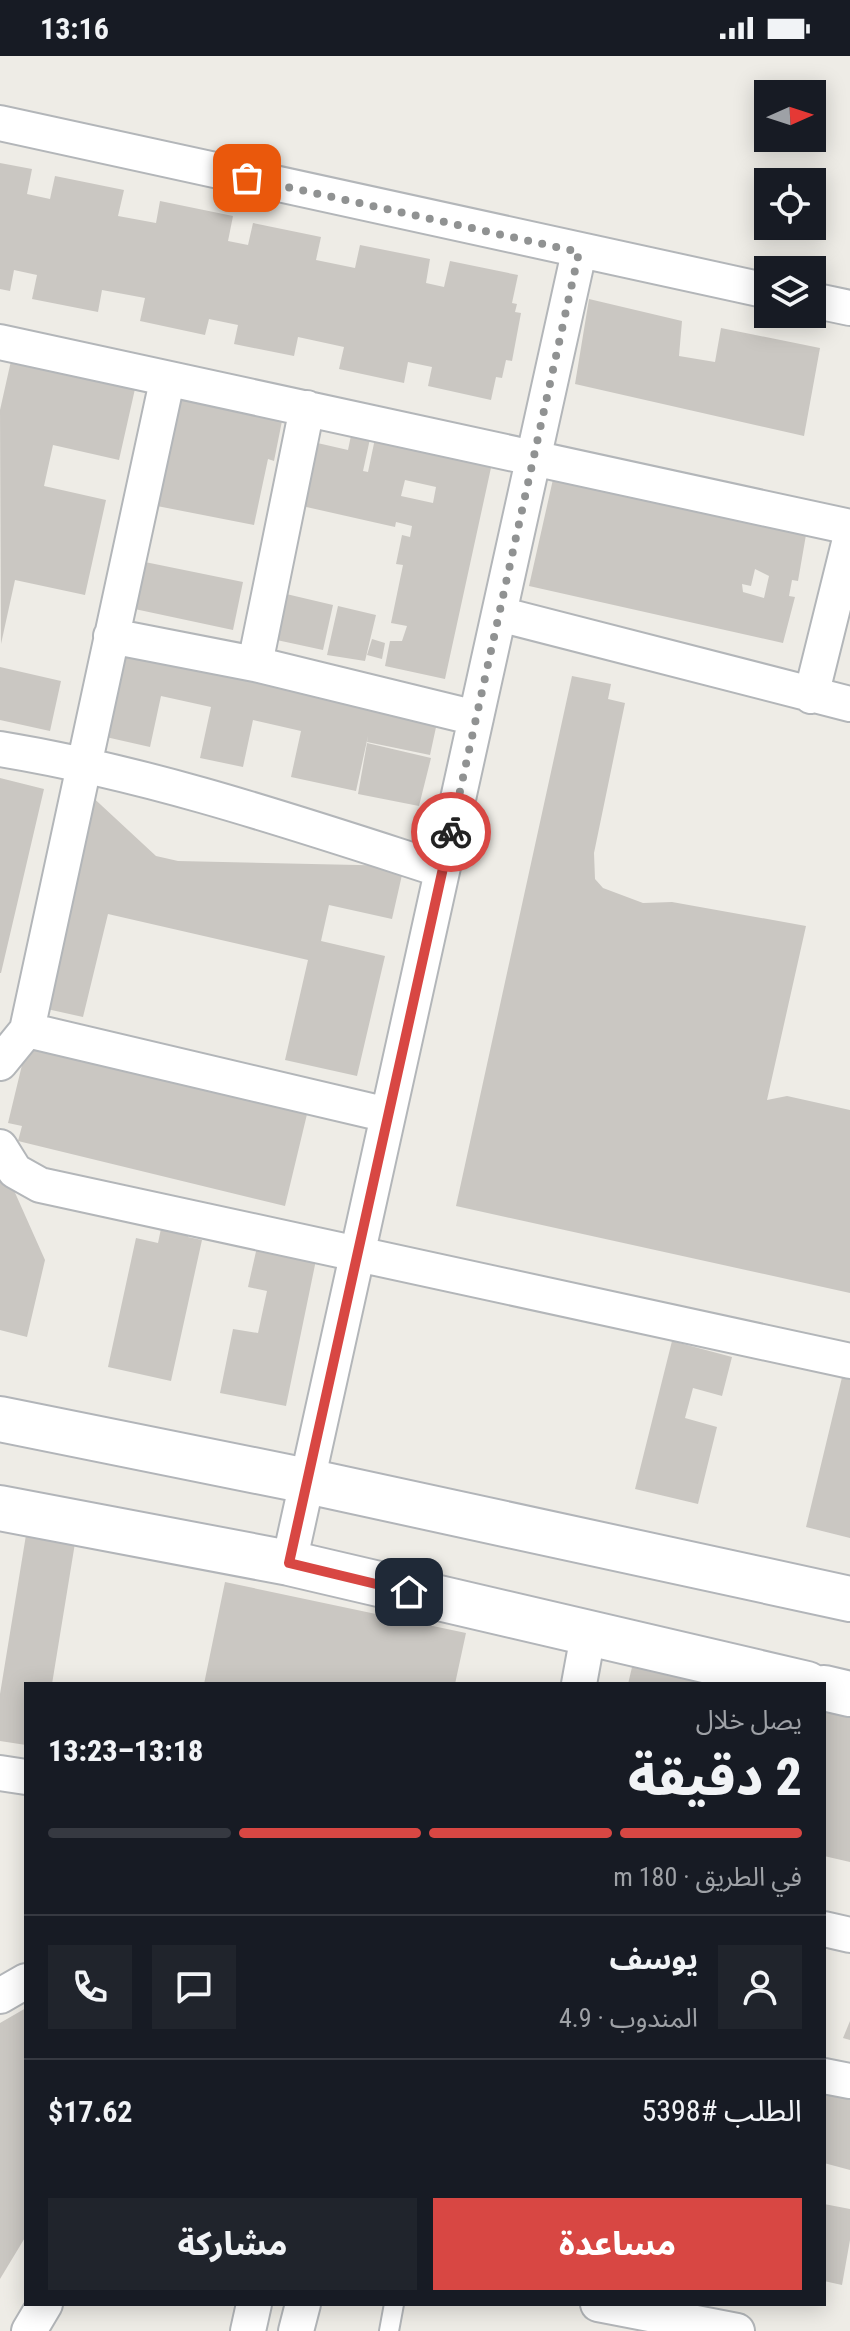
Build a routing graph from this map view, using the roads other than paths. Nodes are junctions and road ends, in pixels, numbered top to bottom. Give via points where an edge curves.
1 (0, 123) edge
2 (579, 252) junction
3 (754, 288) edge
4 (826, 303) edge
5 (850, 308) edge
6 (1, 346) edge
7 (167, 381) junction
8 (307, 408) junction
9 (534, 456) junction
10 (850, 527) edge
11 (850, 539) edge
12 (499, 614) junction
13 (111, 636) junction
14 (255, 664) junction
15 (811, 696) junction
16 (850, 704) edge
17 (476, 718) junction
18 (0, 749) edge
19 (86, 763) junction
20 (442, 870) junction
21 (27, 1030) junction
22 (0, 1063) edge
23 (388, 1115) junction
24 (0, 1147) edge
25 (358, 1252) junction
26 (850, 1361) edge
27 (0, 1419) edge
28 (307, 1481) junction
29 (2, 1517) edge
30 (289, 1563) junction
31 (850, 1599) edge
32 (588, 1635) junction
33 (579, 1682) edge
34 (798, 1682) edge
35 (826, 1688) edge
36 (850, 1694) edge
37 (0, 1773) edge
38 (24, 1777) edge
39 (826, 1929) edge
40 (850, 1935) edge
41 (24, 1982) edge
42 (0, 1996) edge
43 (826, 2076) edge
44 (850, 2081) edge
45 (44, 2306) edge
46 (254, 2306) edge
47 (302, 2306) edge
48 (394, 2306) edge
49 (608, 2306) edge
50 (29, 2331) edge
51 (248, 2331) edge
52 (296, 2331) edge
53 (389, 2331) edge
54 (737, 2331) edge

1 - 2 street
2 - 3 street
2 - 9 street
4 - 5 street
6 - 7 street via 143,371
7 - 8 street
7 - 13 street
8 - 9 street
8 - 14 street
9 - 10 street
9 - 12 street
11 - 15 street
12 - 15 street
12 - 17 street
13 - 14 street
13 - 19 street
14 - 17 street
15 - 16 street
17 - 20 street
18 - 19 street
19 - 20 street via 210,795
19 - 21 street
20 - 23 street
21 - 22 street
21 - 23 street
23 - 25 street
24 - 25 street via 15,1171 40,1185
25 - 26 street
25 - 28 street
27 - 28 main road
28 - 30 street
28 - 31 main road
29 - 30 main road
30 - 32 main road
32 - 33 street
32 - 34 main road
35 - 36 main road
37 - 38 street
39 - 40 street
41 - 42 street
43 - 44 street
45 - 50 street
46 - 51 street
47 - 52 street
48 - 53 lane
49 - 54 street

